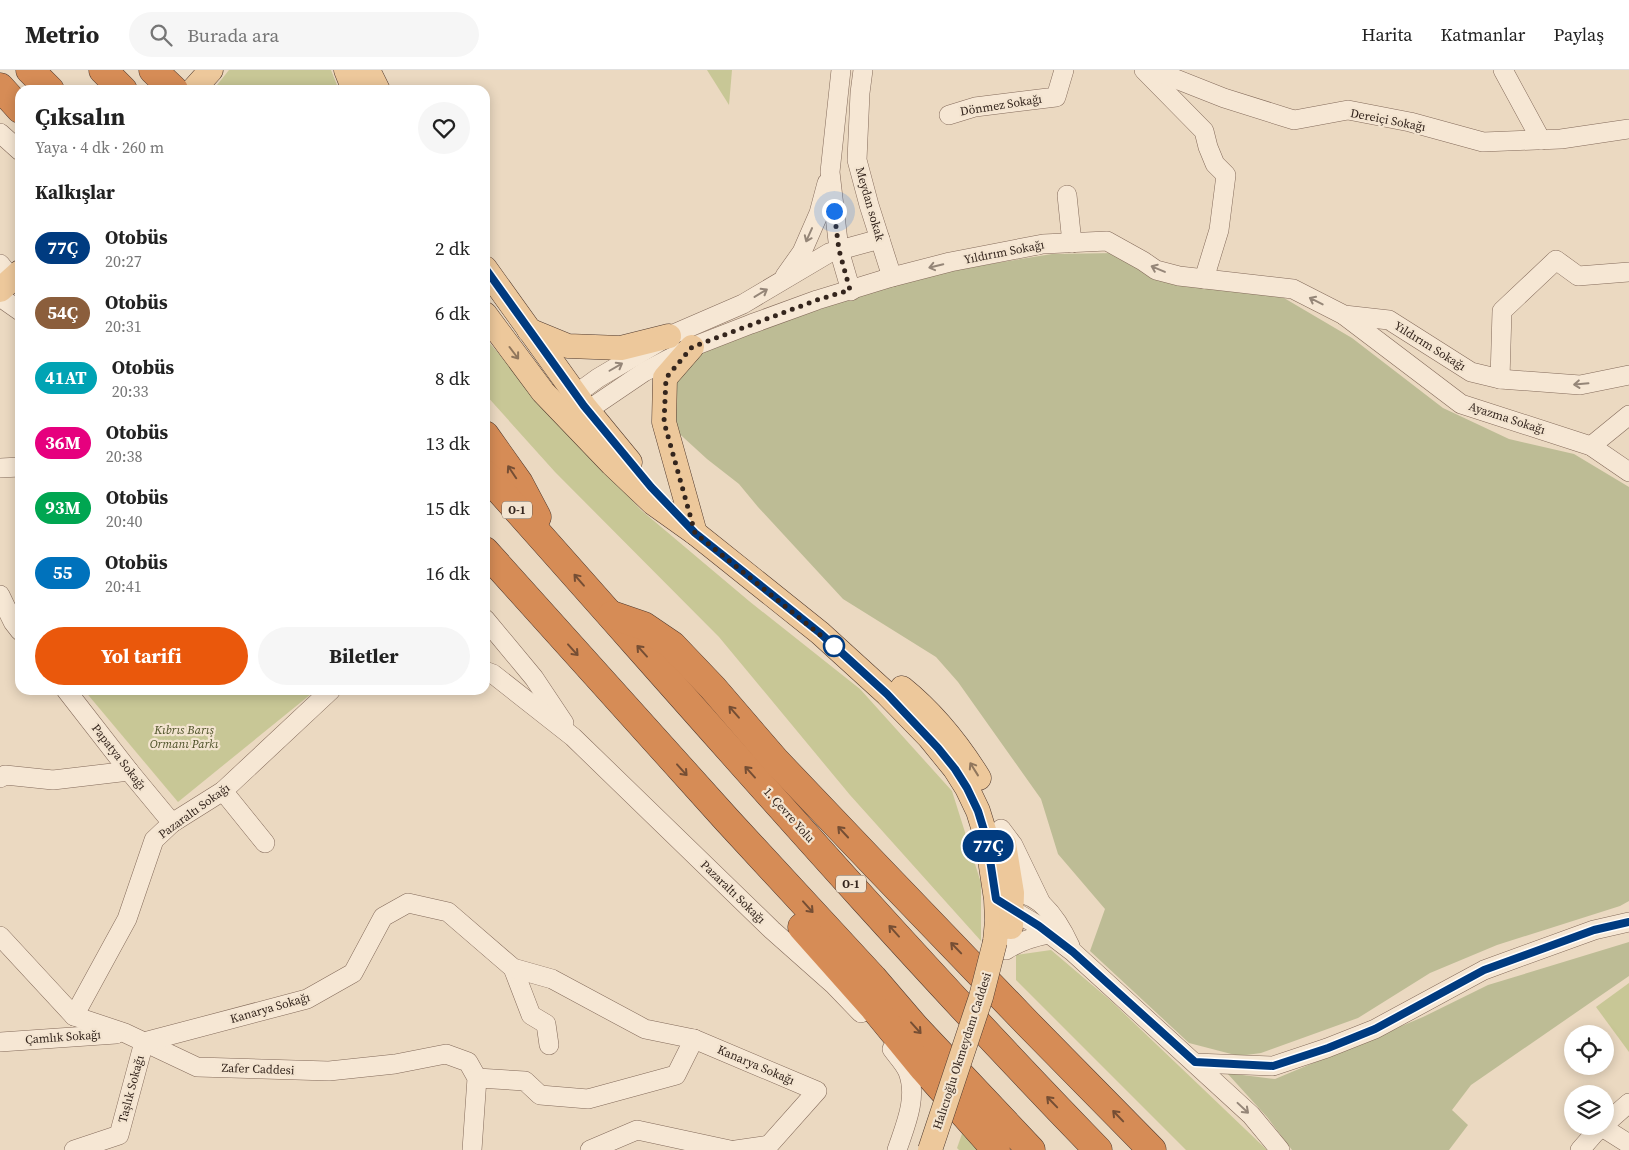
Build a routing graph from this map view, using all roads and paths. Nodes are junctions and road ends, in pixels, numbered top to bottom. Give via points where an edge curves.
1 (30, 70) edge
2 (102, 70) edge
3 (153, 70) edge
4 (346, 70) edge
5 (368, 70) edge
6 (841, 70) edge
7 (863, 70) edge
8 (1064, 70) edge
9 (1144, 70) edge
10 (1153, 70) edge
11 (1503, 70) edge
12 (192, 82) edge
13 (45, 85) edge
14 (118, 85) edge
15 (352, 85) edge
16 (376, 85) edge
17 (0, 87) edge
18 (15, 104) edge
19 (949, 115) dead end
20 (1629, 129) edge
21 (0, 133) edge
22 (1542, 140) junction
23 (15, 146) edge
24 (830, 172) junction
25 (1067, 195) dead end
26 (880, 239) junction
27 (1072, 243) junction
28 (839, 250) junction
29 (1629, 272) edge
30 (490, 275) edge
31 (892, 277) junction
32 (1204, 279) junction
33 (6, 280) edge
34 (781, 281) junction
35 (850, 290) junction
36 (15, 301) edge
37 (1344, 315) junction
38 (490, 321) edge
39 (529, 330) junction
40 (669, 336) junction
41 (692, 347) junction
42 (1629, 375) edge
43 (1500, 379) junction
44 (582, 402) junction
45 (1629, 415) edge
46 (490, 442) edge
47 (1591, 446) junction
48 (15, 467) edge
49 (0, 468) edge
50 (1629, 472) edge
51 (490, 480) edge
52 (695, 533) junction
53 (550, 546) junction
54 (490, 557) edge
55 (490, 576) edge
56 (0, 595) edge
57 (541, 614) junction
58 (609, 614) junction
59 (15, 625) edge
60 (490, 625) edge
61 (820, 633) junction
62 (507, 644) junction
63 (490, 670) edge
64 (490, 673) edge
65 (70, 695) edge
66 (326, 695) edge
67 (573, 738) junction
68 (129, 771) junction
69 (0, 778) edge
70 (223, 791) junction
71 (727, 820) junction
72 (172, 823) junction
73 (1001, 829) junction
74 (265, 843) dead end
75 (1007, 901) junction
76 (1041, 903) junction
77 (1629, 922) edge
78 (1048, 934) junction
79 (0, 936) edge
80 (1000, 946) junction
81 (1073, 952) junction
82 (513, 968) junction
83 (74, 1016) junction
84 (125, 1033) junction
85 (694, 1038) junction
86 (0, 1042) edge
87 (144, 1042) junction
88 (549, 1045) dead end
89 (1195, 1062) junction
90 (1233, 1064) junction
91 (477, 1078) junction
92 (1223, 1089) junction
93 (1629, 1103) edge
94 (1614, 1116) edge
95 (1614, 1134) edge
96 (1594, 1135) edge
97 (1629, 1144) edge
98 (74, 1150) edge
99 (472, 1150) edge
100 (590, 1150) edge
101 (730, 1150) edge
102 (736, 1150) edge
103 (897, 1150) edge
104 (930, 1150) edge
105 (944, 1150) edge
106 (996, 1150) edge
107 (1031, 1150) edge
108 (1098, 1150) edge
109 (1152, 1150) edge
110 (1280, 1150) edge
111 (1580, 1150) edge

1 - 13 highway
2 - 14 highway
3 - 12 highway
4 - 15 main road
5 - 16 main road
6 - 24 street
7 - 26 street, Meydan sokak via 857,160
8 - 19 street, Dönmez Sokağı via 1056,97 975,107
9 - 32 street via 1204,131 1216,164 1226,175 1219,230
10 - 22 street, Dereiçi Sokağı via 1224,98 1294,120 1348,110 1410,122 1483,142
11 - 22 street
17 - 18 highway
20 - 22 street, Dereiçi Sokağı
21 - 23 street
24 - 28 street
24 -> 34 street via 819,213 802,252
25 - 27 street
26 - 28 street
26 - 31 street, Meydan sokak
27 -> 31 street, Yıldırım Sokağı via 1043,244
32 -> 27 street, Yıldırım Sokağı via 1156,270 1107,241
28 - 34 street
28 - 35 street
29 - 43 street via 1578,276 1556,260 1502,311
30 - 39 main road
31 - 35 street, Yıldırım Sokağı
37 -> 32 street, Yıldırım Sokağı via 1293,289
33 - 36 street
40 -> 34 street via 743,304
35 - 41 street, Yıldırım Sokağı
37 - 43 street, Yıldırım Sokağı via 1389,320 1471,372
37 - 47 street, Ayazma Sokağı via 1461,404
38 -> 52 main road via 544,392 612,464 653,503
39 - 40 main road via 568,346 621,348
39 - 44 main road
44 -> 40 street via 598,378
41 - 44 street, Yıldırım Sokağı
41 - 52 main road via 666,378 664,422
42 -> 43 street, Yıldırım Sokağı via 1580,385
44 - 52 main road via 651,487
45 - 47 street
53 -> 46 highway via 519,483
47 - 50 street, Ayazma Sokağı
48 - 49 street
51 - 53 highway, 1. Çevre Yolu / O-1
52 - 61 main road
58 -> 53 highway, 1. Çevre Yolu / O-1
54 - 57 highway
55 - 57 highway
56 - 59 street
57 -> 71 highway
108 -> 58 highway, 1. Çevre Yolu / O-1 via 730,751
109 -> 58 highway via 775,760 672,645 644,626
60 - 62 street
73 -> 61 main road, Halıcıoğlu Okmeydanı Caddesi via 982,782 941,725 878,669
61 - 75 main road, Halıcıoğlu Okmeydanı Caddesi via 906,712 955,769 978,811
62 - 63 street
62 - 67 street via 534,678
64 - 67 street, Pazaraltı Sokağı
65 - 68 street, Papatya Sokağı
66 - 70 street, Pazaraltı Sokağı
67 - 103 street, Pazaraltı Sokağı via 772,930 834,984 893,1050 908,1072 912,1094 910,1113
68 - 69 street via 53,780 5,775
68 - 72 street, Papatya Sokağı
70 - 72 street, Pazaraltı Sokağı
70 - 74 street
71 - 106 highway via 741,850 764,883
71 -> 107 highway
72 - 83 street, Pazaraltı Sokağı via 154,840 127,919
73 - 75 main road, Halıcıoğlu Okmeydanı Caddesi via 1007,854
73 - 76 street via 1013,845
75 - 76 street via 1026,894
75 - 78 street
75 - 80 main road, Halıcıoğlu Okmeydanı Caddesi via 1011,928
76 - 81 street via 1065,934
77 - 90 street via 1594,930 1484,970 1375,1029 1328,1048 1273,1066
78 - 80 street
78 - 81 street
79 - 83 street, Zafer Caddesi
80 - 104 main road, Halıcıoğlu Okmeydanı Caddesi, bridge
80 - 105 main road, Halıcıoğlu Okmeydanı Caddesi via 995,997
81 - 89 street
82 - 85 street, Kanarya Sokağı via 552,979 645,1029
82 - 87 street, Kanarya Sokağı via 448,912 408,903 383,917 354,973 307,999
82 - 88 street, Kanarya Sokağı via 531,1015 546,1024
83 - 84 street, Zafer Caddesi
84 - 86 street, Çamlık Sokağı
84 - 87 street, Zafer Caddesi
85 - 91 street via 676,1074 588,1099 540,1095 525,1081
85 - 102 street, Kanarya Sokağı via 817,1092 770,1145
87 - 91 street, Zafer Caddesi via 197,1067 329,1071 396,1064 446,1054 468,1062
87 - 98 street, Taşlık Sokağı via 118,1135
89 - 90 street
89 - 92 street
90 - 92 street via 1223,1074
91 - 99 street
92 -> 110 street via 1251,1115
93 - 94 street
95 - 97 street
96 - 111 street
100 - 101 street via 638,1130

